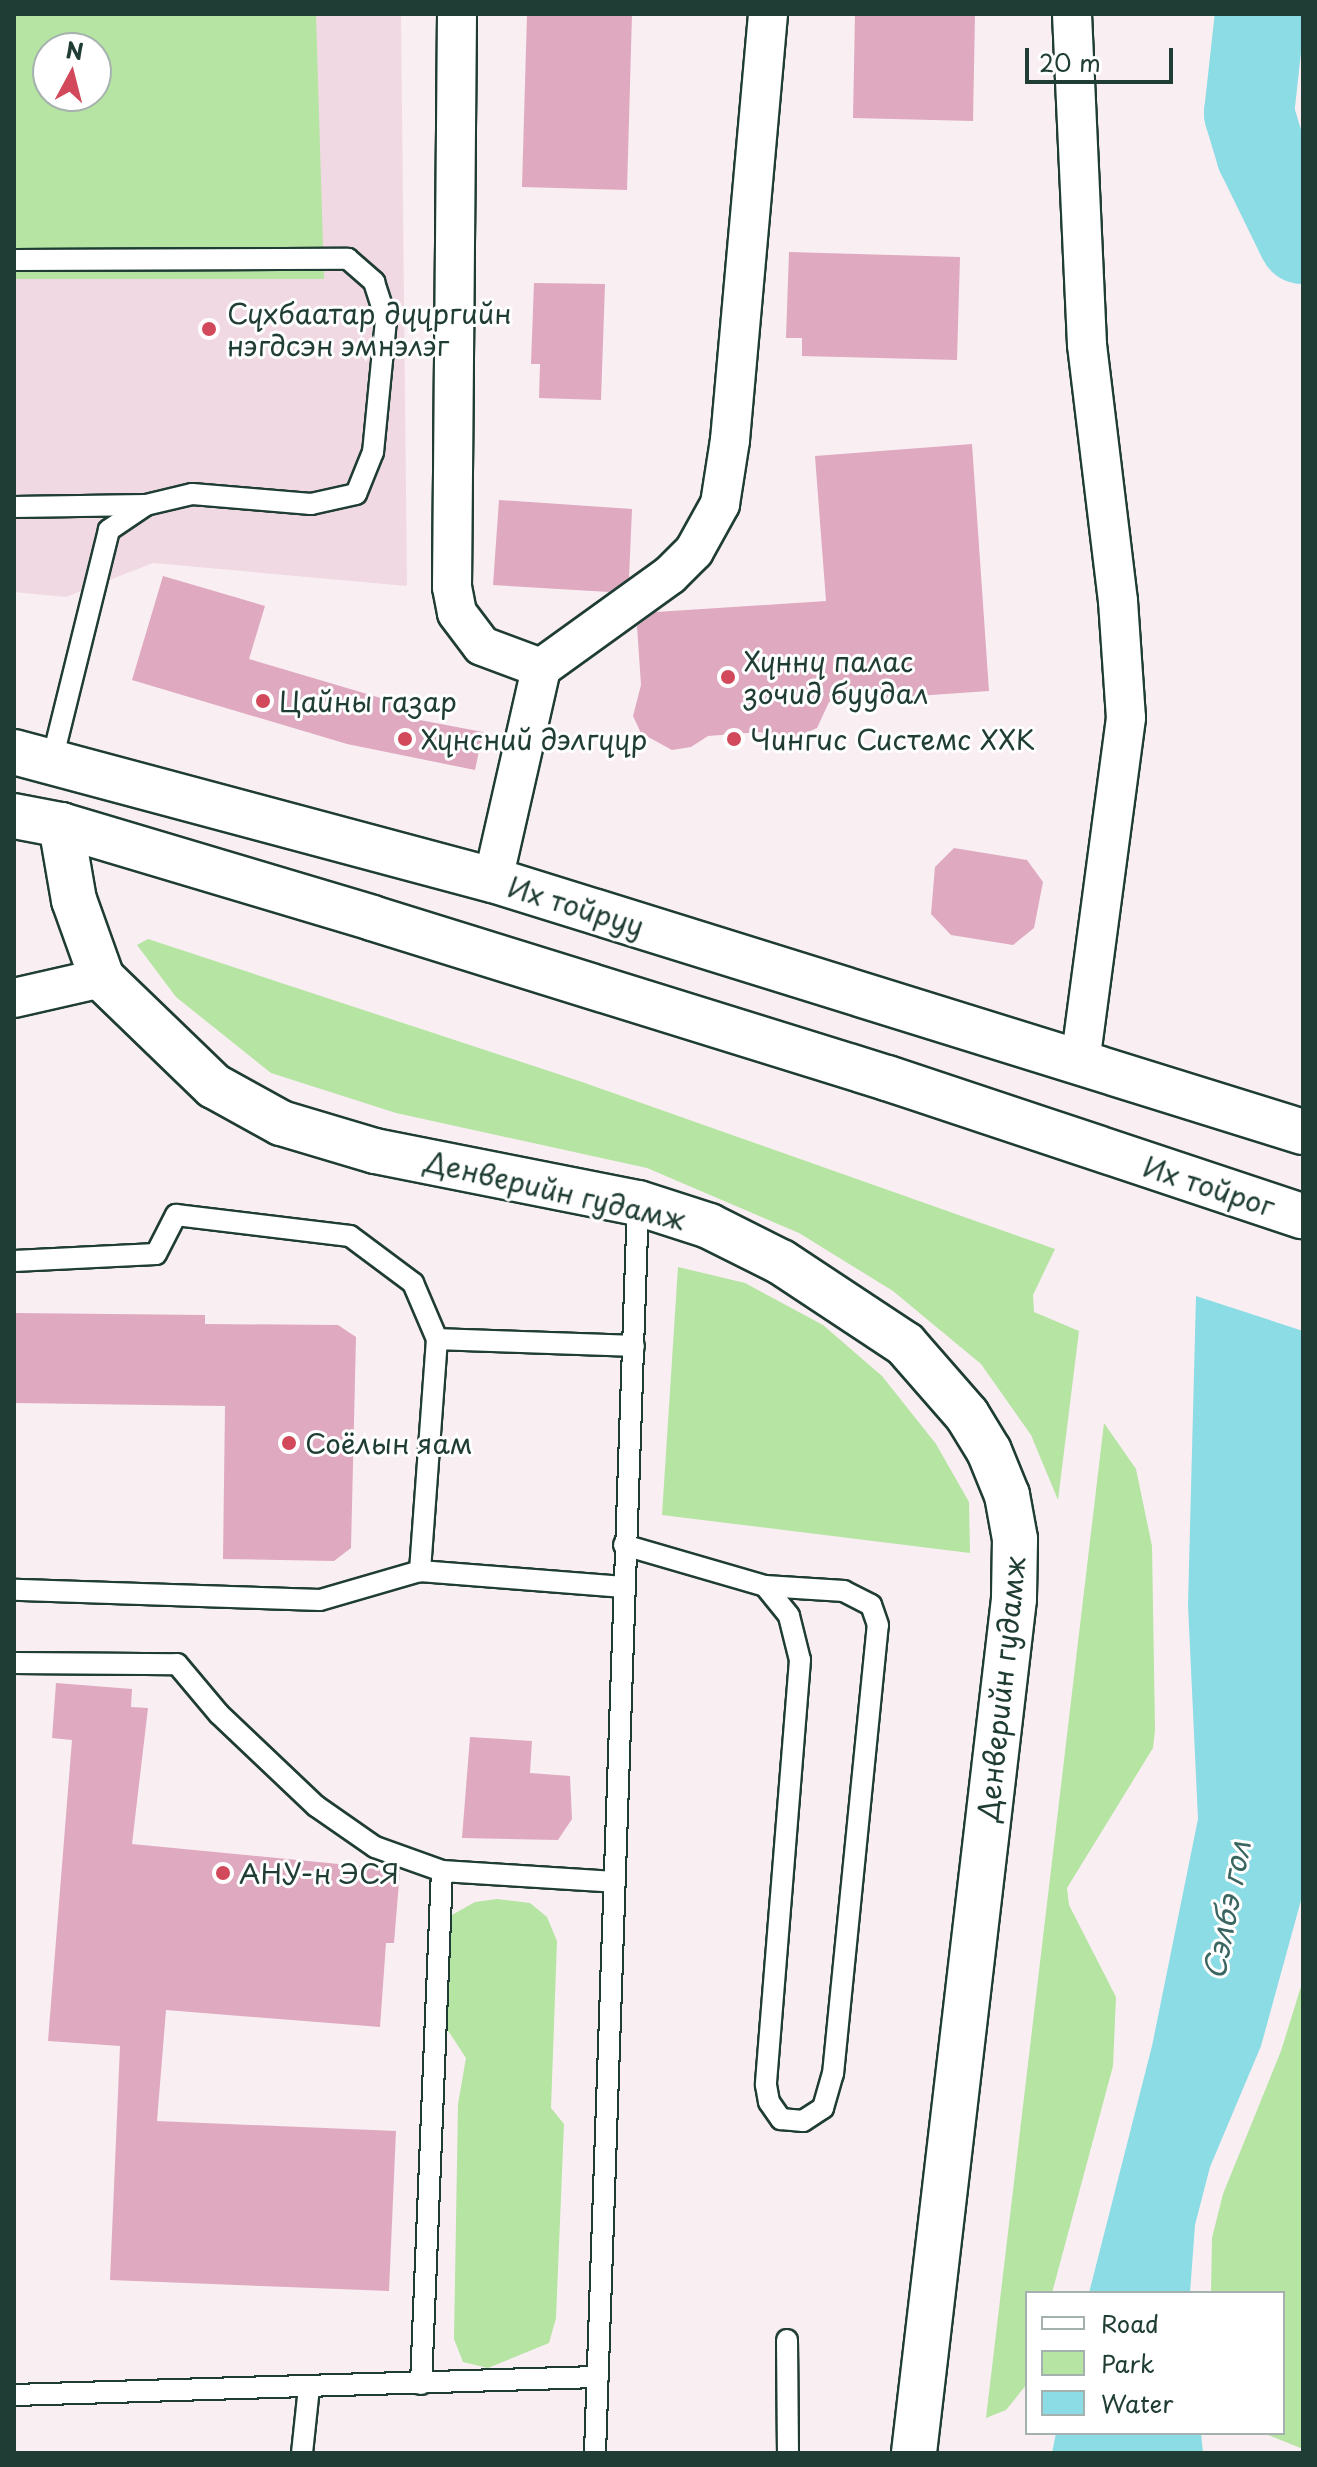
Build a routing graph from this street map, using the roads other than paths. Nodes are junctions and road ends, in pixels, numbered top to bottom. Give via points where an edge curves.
1 (457, 14) edge
2 (768, 14) edge
3 (1072, 14) edge
4 (14, 260) edge
5 (146, 505) junction
6 (14, 507) edge
7 (541, 668) junction
8 (33, 756) edge
9 (14, 816) edge
10 (61, 825) junction
11 (493, 880) junction
12 (102, 978) junction
13 (14, 998) edge
14 (1080, 1063) junction
15 (1303, 1132) edge
16 (638, 1203) junction
17 (1303, 1216) edge
18 (14, 1261) edge
19 (437, 1339) junction
20 (634, 1346) junction
21 (624, 1545) junction
22 (420, 1571) junction
23 (765, 1586) junction
24 (623, 1587) junction
25 (14, 1590) edge
26 (14, 1663) edge
27 (442, 1871) junction
28 (615, 1882) junction
29 (787, 2340) dead end
30 (598, 2377) junction
31 (421, 2384) junction
32 (309, 2387) junction
33 (14, 2395) edge
34 (302, 2453) edge
35 (595, 2453) edge
36 (788, 2453) edge
37 (914, 2453) edge

1 - 7 street via 452,587 467,632 482,646
2 - 7 street via 732,424 720,504 694,551 670,575
3 - 14 street via 1087,345 1118,601 1126,718
4 - 5 lane via 348,259 374,282 386,320 373,452 356,494 311,504 192,494
5 - 6 lane
5 - 8 lane via 109,530
7 - 11 street
8 - 11 main road, Их тойруу
9 - 10 main road
10 - 12 main road, Денверийн гудамж via 74,900
10 - 17 main road, Их тойрог via 887,1078
11 - 14 main road, Их тойруу
12 - 13 street
12 - 16 main road, Денверийн гудамж via 214,1086 281,1123 375,1151
14 - 15 main road, Их тойруу
16 - 20 lane
16 - 37 main road, Денверийн гудамж via 709,1226 781,1262 905,1344 967,1415 1007,1495 1015,1539 1014,1599
18 - 19 lane via 156,1254 176,1215 350,1236 413,1283
19 - 20 lane
19 - 22 lane
20 - 21 lane
21 - 23 lane
21 - 24 lane
22 - 24 lane
22 - 25 lane via 320,1600
23 - 23 lane via 789,1616 800,1660 766,2085 769,2102 781,2119 803,2121 823,2108 833,2074 878,1625 871,1605 844,1591
24 - 28 lane
26 - 27 lane via 177,1664 219,1714 316,1806 375,1847
27 - 28 lane
27 - 31 lane
28 - 30 lane
29 - 36 lane
30 - 31 lane
30 - 35 lane
31 - 32 lane
32 - 33 lane
32 - 34 lane

